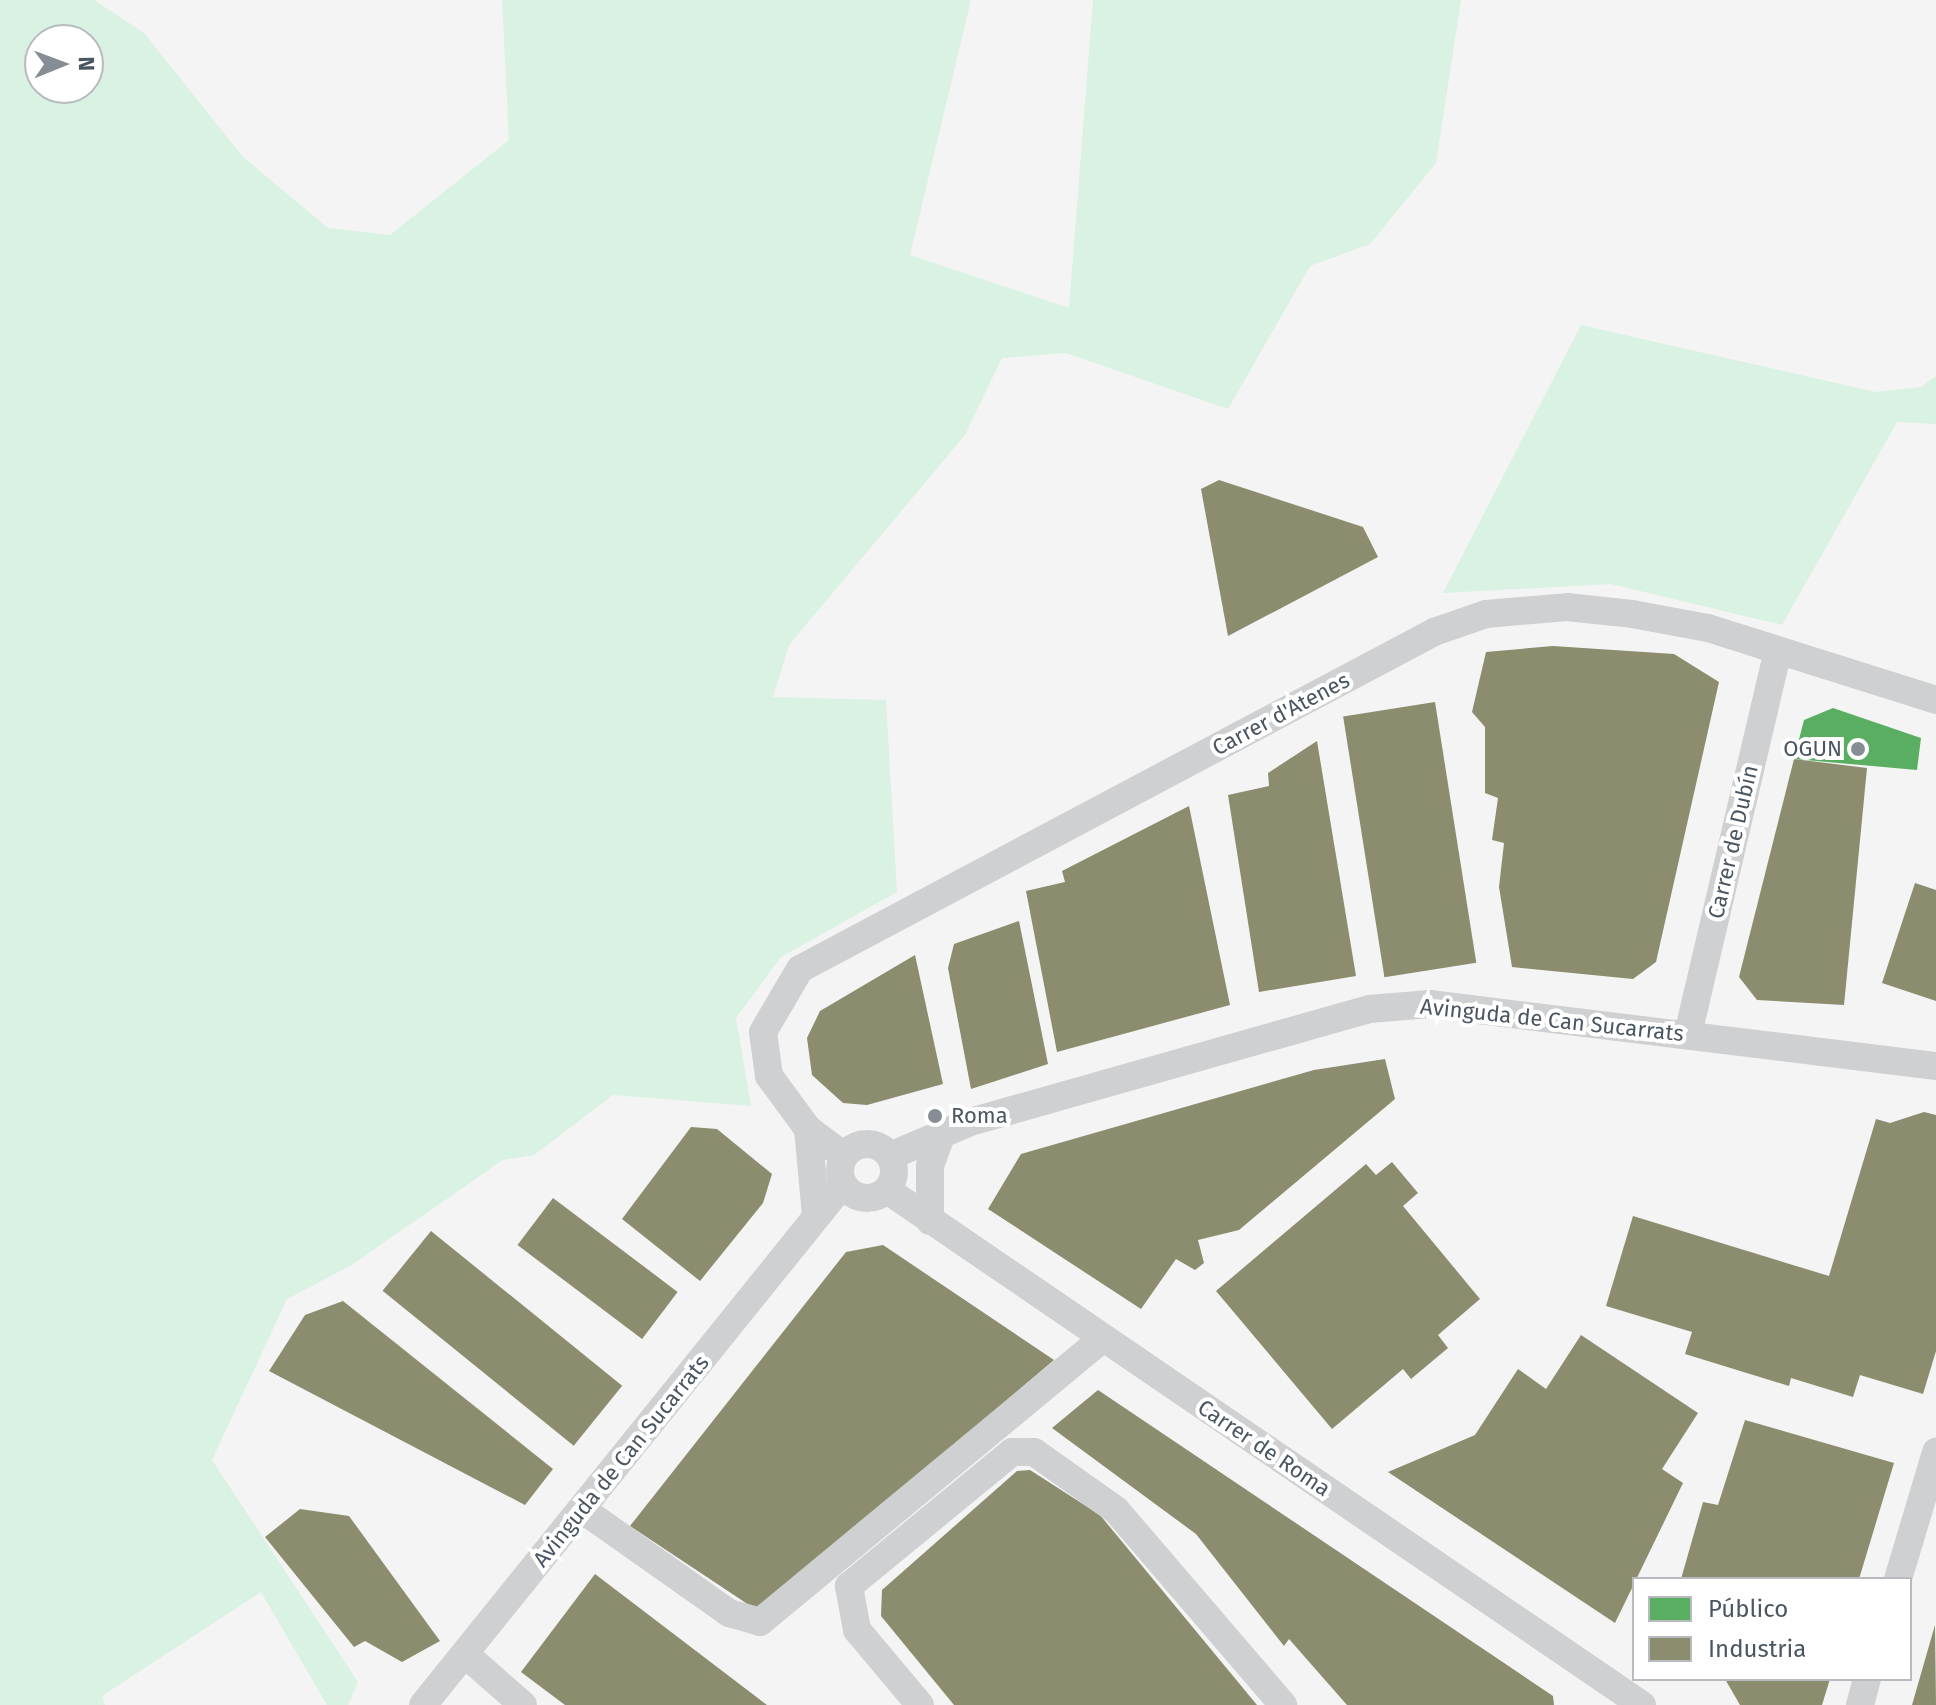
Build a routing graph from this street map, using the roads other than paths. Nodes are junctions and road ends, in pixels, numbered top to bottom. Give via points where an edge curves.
1 (1778, 651) junction
2 (1936, 700) edge
3 (1688, 1034) junction
4 (1936, 1066) edge
5 (808, 1129) junction
6 (943, 1131) junction
7 (890, 1156) junction
8 (844, 1170) junction
9 (887, 1190) junction
10 (816, 1215) junction
11 (930, 1221) junction
12 (1102, 1339) junction
13 (1936, 1452) edge
14 (583, 1510) junction
15 (1899, 1577) edge
16 (465, 1654) junction
17 (1866, 1681) edge
18 (1632, 1703) edge
19 (423, 1705) edge
20 (523, 1705) edge
21 (920, 1705) edge
22 (1283, 1705) edge
23 (1860, 1705) edge

1 - 2 street, Carrer d'Atenes
1 - 3 street, Carrer de Dubín
1 - 5 street, Carrer d'Atenes via 1708,628 1567,607 1486,614 1434,632 800,969 763,1032 769,1076
3 - 4 street, Avinguda de Can Sucarrats
3 - 6 street, Avinguda de Can Sucarrats via 1430,1004 1370,1009
5 - 8 street
5 - 10 street
6 - 7 street, Avinguda de Can Sucarrats
6 - 11 street via 930,1166
7 - 8 street via 867,1143
7 - 9 street via 894,1174
8 - 9 street via 862,1198
8 - 10 street, Avinguda de Can Sucarrats
9 - 11 street, Carrer de Roma
10 - 14 street, Avinguda de Can Sucarrats
11 - 12 street, Carrer de Roma
12 - 14 street via 760,1622 729,1613
12 - 18 street, Carrer de Roma
13 - 15 street
14 - 16 street, Avinguda de Can Sucarrats
16 - 19 street, Avinguda de Can Sucarrats
16 - 20 street
17 - 23 street
21 - 22 street via 857,1630 849,1586 1012,1452 1034,1452 1116,1510

